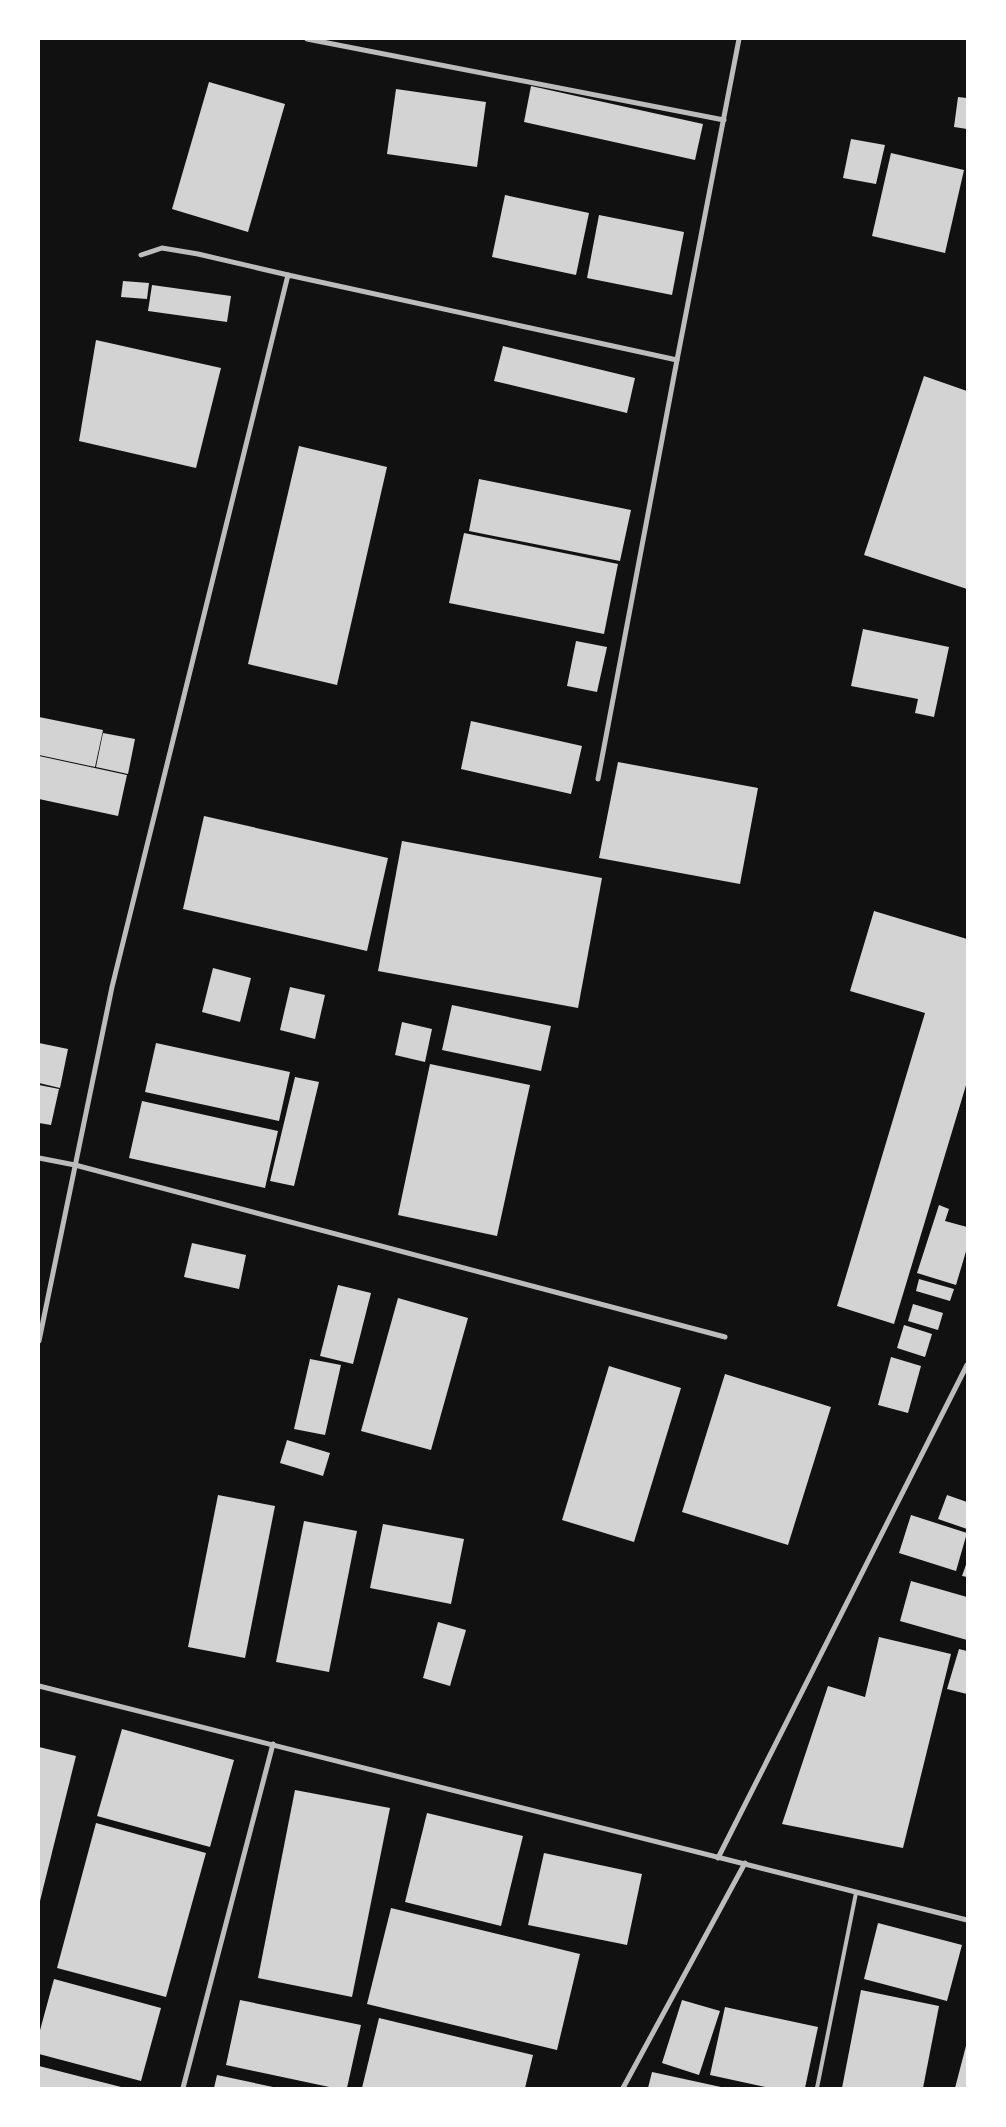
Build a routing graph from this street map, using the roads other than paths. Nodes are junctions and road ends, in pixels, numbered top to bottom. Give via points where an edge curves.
1 (307, 39) edge
2 (739, 39) edge
3 (724, 120) junction
4 (141, 254) dead end
5 (288, 275) junction
6 (677, 360) junction
7 (598, 779) dead end
8 (39, 1158) edge
9 (75, 1166) junction
10 (724, 1337) dead end
11 (39, 1341) edge
12 (967, 1365) edge
13 (39, 1686) edge
14 (274, 1744) junction
15 (718, 1858) junction
16 (745, 1864) junction
17 (856, 1893) junction
18 (967, 1920) edge
19 (183, 2088) edge
20 (623, 2088) edge
21 (817, 2088) edge

1 - 3 street
2 - 3 street
3 - 6 street
4 - 5 street via 162,248
5 - 6 street
5 - 9 street via 112,987
6 - 7 street
8 - 9 street
9 - 10 street
9 - 11 street
12 - 15 street
13 - 14 street
14 - 15 street
14 - 19 street
15 - 16 street
16 - 17 street
16 - 20 street
17 - 18 street
17 - 21 lane

